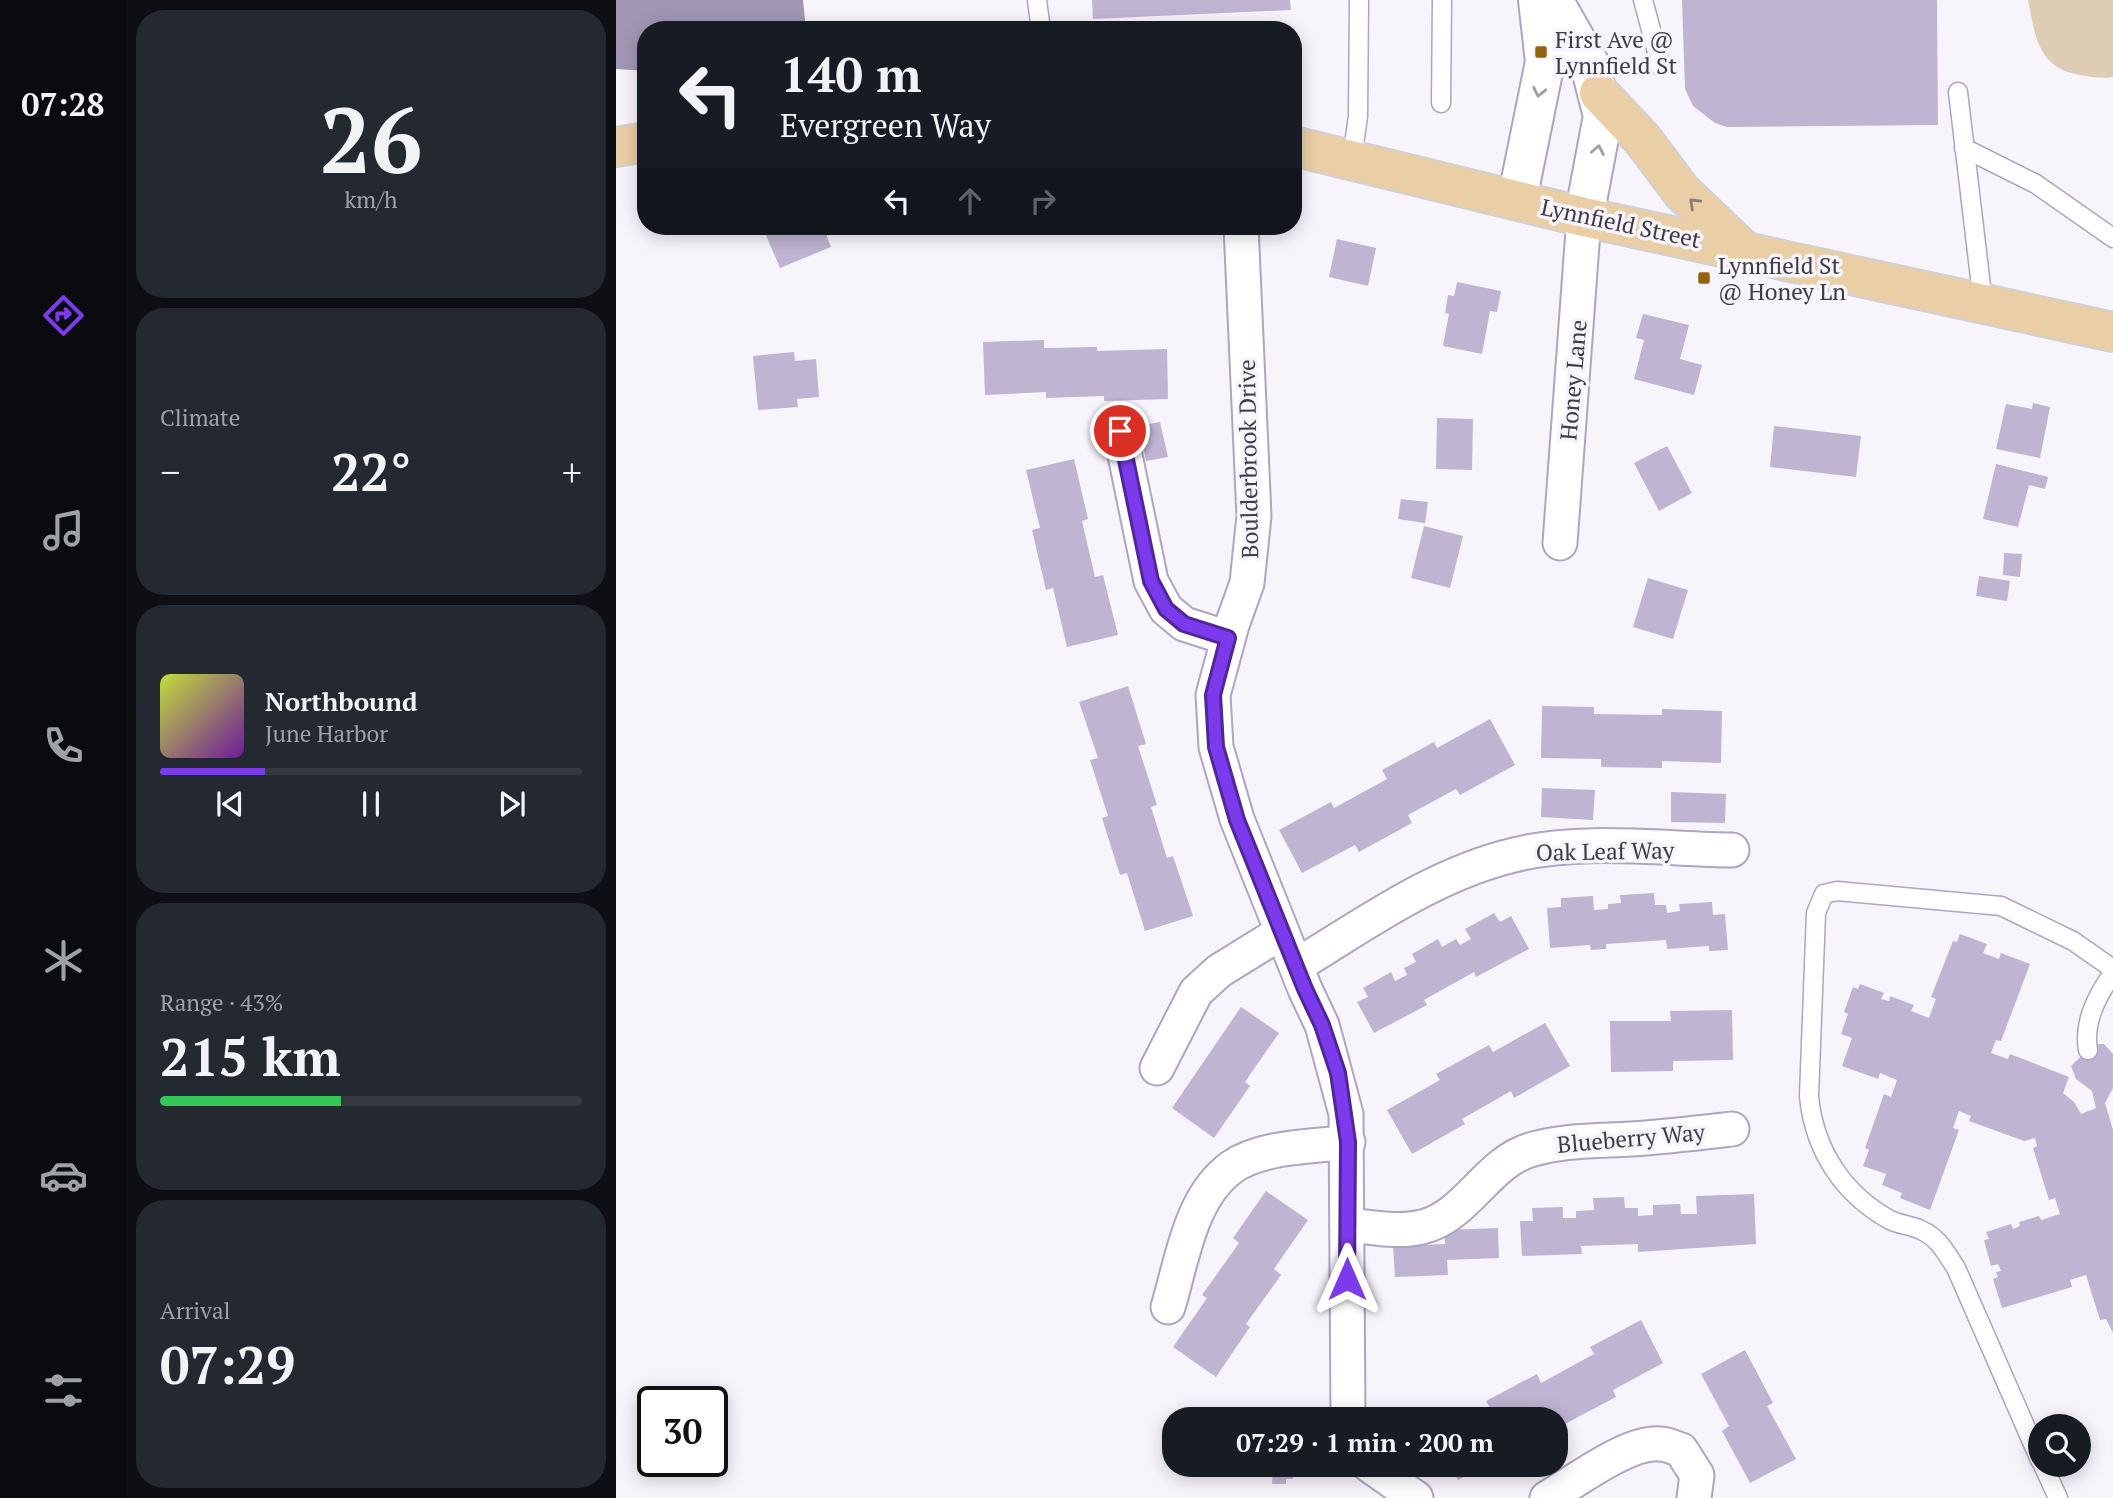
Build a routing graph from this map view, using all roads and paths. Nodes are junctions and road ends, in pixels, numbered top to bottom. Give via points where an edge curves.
1 (1037, 0) edge
2 (1359, 0) edge
3 (1442, 0) edge
4 (1538, 0) edge
5 (1553, 0) edge
6 (1643, 0) edge
7 (1040, 21) edge
8 (1661, 67) dead end
9 (1958, 92) dead end
10 (1599, 93) junction
11 (1441, 103) dead end
12 (637, 144) edge
13 (616, 147) edge
14 (1302, 148) edge
15 (1964, 148) junction
16 (1352, 159) junction
17 (1517, 200) junction
18 (1584, 217) junction
19 (1241, 235) edge
20 (2113, 238) edge
21 (1743, 250) junction
22 (1983, 303) junction
23 (2113, 332) edge
24 (1120, 431) dead end
25 (1560, 543) dead end
26 (1228, 638) junction
27 (1732, 850) dead end
28 (1282, 932) junction
29 (1296, 966) junction
30 (2113, 971) edge
31 (2088, 1050) dead end
32 (1157, 1069) dead end
33 (1732, 1129) dead end
34 (1348, 1142) junction
35 (1348, 1225) junction
36 (1168, 1307) dead end
37 (1348, 1407) edge
38 (2028, 1433) edge
39 (1386, 1477) edge
40 (2048, 1477) edge
41 (1416, 1498) edge
42 (1547, 1498) edge
43 (1694, 1498) edge
44 (2058, 1498) edge

1 - 7 lane
2 - 16 lane via 1358,116
3 - 11 lane
4 -> 17 street via 1545,62
5 - 10 street via 1590,65
6 - 8 lane
9 - 15 lane
18 -> 10 street via 1601,130
21 -> 10 main road via 1682,192 1643,140
12 - 13 main road
14 - 16 main road, Lynnfield Street
15 - 20 lane via 2036,184
15 - 22 lane
16 - 17 main road, Lynnfield Street
17 - 18 main road, Lynnfield Street
18 - 21 main road, Lynnfield Street
18 - 25 street, Honey Lane
19 - 26 street, Boulderbrook Drive via 1254,516 1247,583
21 - 22 main road, Lynnfield Street
22 - 23 main road, Lynnfield Street
24 - 26 street via 1151,581 1166,609 1184,624
26 - 28 street, Boulderbrook Drive via 1213,695 1216,747 1237,820
27 - 29 street, Oak Leaf Way via 1589,847 1516,854 1474,866 1411,896
28 - 29 street, Boulderbrook Drive
28 - 32 street via 1219,971 1196,992
29 - 34 street, Boulderbrook Drive via 1338,1073
30 - 31 lane via 2085,1034
30 - 38 lane via 2073,941 2001,906 1838,891 1824,894 1816,913 1808,1096 1815,1131 1835,1173 1861,1202 1940,1242 1956,1268
33 - 35 street, Blueberry Way via 1652,1138 1569,1140 1526,1151 1492,1172 1446,1216 1424,1227
34 - 35 street, Boulderbrook Drive
34 - 36 street via 1285,1150 1233,1166 1203,1199
35 - 37 street, Boulderbrook Drive
39 - 41 street
40 - 44 lane
42 - 43 street via 1609,1461 1659,1443 1681,1450 1687,1458 1697,1475

